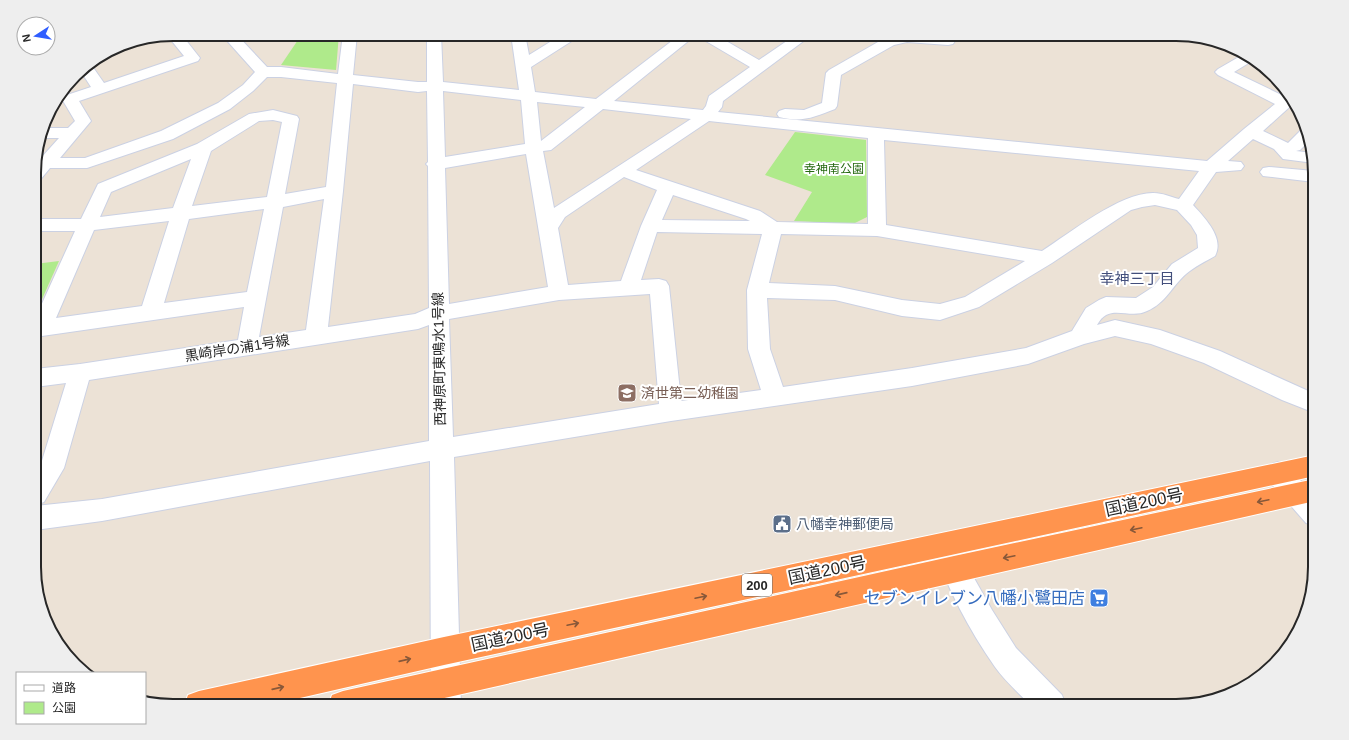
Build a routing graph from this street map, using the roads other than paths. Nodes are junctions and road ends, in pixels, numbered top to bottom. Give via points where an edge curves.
1 (182, 41) edge
2 (235, 41) edge
3 (349, 41) edge
4 (434, 41) edge
5 (519, 41) edge
6 (562, 41) edge
7 (681, 41) edge
8 (716, 41) edge
9 (793, 41) edge
10 (890, 41) edge
11 (1244, 60) edge
12 (523, 65) junction
13 (760, 67) junction
14 (89, 71) edge
15 (263, 72) junction
16 (345, 79) junction
17 (435, 86) junction
18 (100, 89) junction
19 (528, 96) junction
20 (601, 103) junction
21 (711, 111) junction
22 (1250, 132) junction
23 (47, 133) edge
24 (72, 133) junction
25 (876, 134) junction
26 (1303, 137) edge
27 (1294, 146) dead end
28 (203, 148) junction
29 (534, 149) junction
30 (1307, 157) edge
31 (41, 162) edge
32 (41, 163) edge
33 (435, 164) junction
34 (1211, 166) junction
35 (1235, 166) dead end
36 (622, 171) junction
37 (1269, 172) dead end
38 (1308, 176) edge
39 (667, 187) junction
40 (334, 191) junction
41 (276, 202) junction
42 (1183, 206) junction
43 (181, 214) junction
44 (41, 225) edge
45 (86, 225) junction
46 (650, 226) junction
47 (549, 228) junction
48 (773, 228) junction
49 (877, 230) junction
50 (1045, 258) junction
51 (629, 287) junction
52 (757, 290) junction
53 (559, 293) junction
54 (256, 298) junction
55 (151, 312) junction
56 (438, 313) junction
57 (41, 322) edge
58 (41, 328) edge
59 (316, 336) junction
60 (1080, 337) junction
61 (247, 347) junction
62 (80, 373) junction
63 (41, 377) edge
64 (775, 397) junction
65 (1308, 402) edge
66 (672, 412) junction
67 (441, 449) junction
68 (1308, 467) edge
69 (1278, 473) junction
70 (41, 485) edge
71 (1306, 492) edge
72 (41, 517) edge
73 (949, 557) junction
74 (444, 651) junction
75 (446, 695) edge
76 (230, 699) edge
77 (409, 699) edge
78 (1044, 699) edge

1 - 18 street via 193,58
2 - 15 street
3 - 16 street
4 - 17 street, 西神原町東鳴水1号線
5 - 12 street
6 - 12 street
7 - 20 street
8 - 13 street
9 - 13 street
10 - 21 street via 834,73 829,106 806,115
11 - 22 street via 1223,72 1286,103
12 - 19 street
13 - 21 street via 715,99
14 - 18 street
15 - 16 street
15 - 32 street via 248,88 224,106 167,135 88,163
16 - 17 street via 418,87
16 - 40 street
17 - 19 street
17 - 33 street, 西神原町東鳴水1号線
18 - 24 street via 70,99 83,121
19 - 20 street
19 - 29 street
20 - 21 street
20 - 29 street via 545,146
21 - 25 street
21 - 36 street
22 - 30 street via 1280,145 1288,155
22 - 34 street
23 - 24 street
24 - 31 street
25 - 34 street
25 - 49 street
26 - 27 street
28 - 41 street via 255,117 273,115 290,119
28 - 43 street
28 - 45 street via 104,188
29 - 33 street
29 - 47 street
33 - 56 street, 西神原町東鳴水1号線
34 - 35 street
34 - 42 street
36 - 39 street
36 - 47 street via 560,213
37 - 38 street
39 - 46 street
39 - 48 street via 753,215
40 - 41 street
40 - 59 street
41 - 43 street
41 - 54 street
42 - 50 street via 1155,199 1125,206
42 - 60 street via 1206,235 1208,251 1179,270 1160,292 1140,306 1106,305 1093,313
43 - 45 street
43 - 55 street
44 - 45 street
45 - 57 street
46 - 48 street
46 - 51 street
47 - 53 street
48 - 49 street
48 - 52 street
49 - 50 street
50 - 52 street via 972,302 940,312 902,308 834,293
51 - 53 street, 黒崎岸の浦1号線
51 - 66 street, 黒崎岸の浦1号線 via 659,286
52 - 64 street via 759,350
53 - 56 street, 黒崎岸の浦1号線
54 - 55 street
54 - 61 street
55 - 58 street
56 - 59 street, 黒崎岸の浦1号線 via 418,321
56 - 67 street, 西神原町東鳴水1号線
59 - 61 street, 黒崎岸の浦1号線
60 - 64 street via 1028,356 912,377
60 - 65 street via 1115,328 1153,336 1212,357
61 - 62 street, 黒崎岸の浦1号線
62 - 63 street, 黒崎岸の浦1号線
62 - 70 street via 52,468
64 - 66 street
66 - 67 street
67 - 72 street via 102,510
67 - 74 street, 西神原町東鳴水1号線
68 - 69 highway, 国道200号 / 200
69 - 71 street
69 - 73 highway, 国道200号 / 200
71 -> 73 highway, 国道200号 / 200
74 -> 73 highway, 国道200号 / 200
73 -> 75 highway, 国道200号 / 200
73 - 78 street via 982,620 1006,658
74 - 75 street, 西神原町東鳴水1号線
76 -> 74 highway, 国道200号 / 200
75 - 77 highway, 国道200号 / 200

